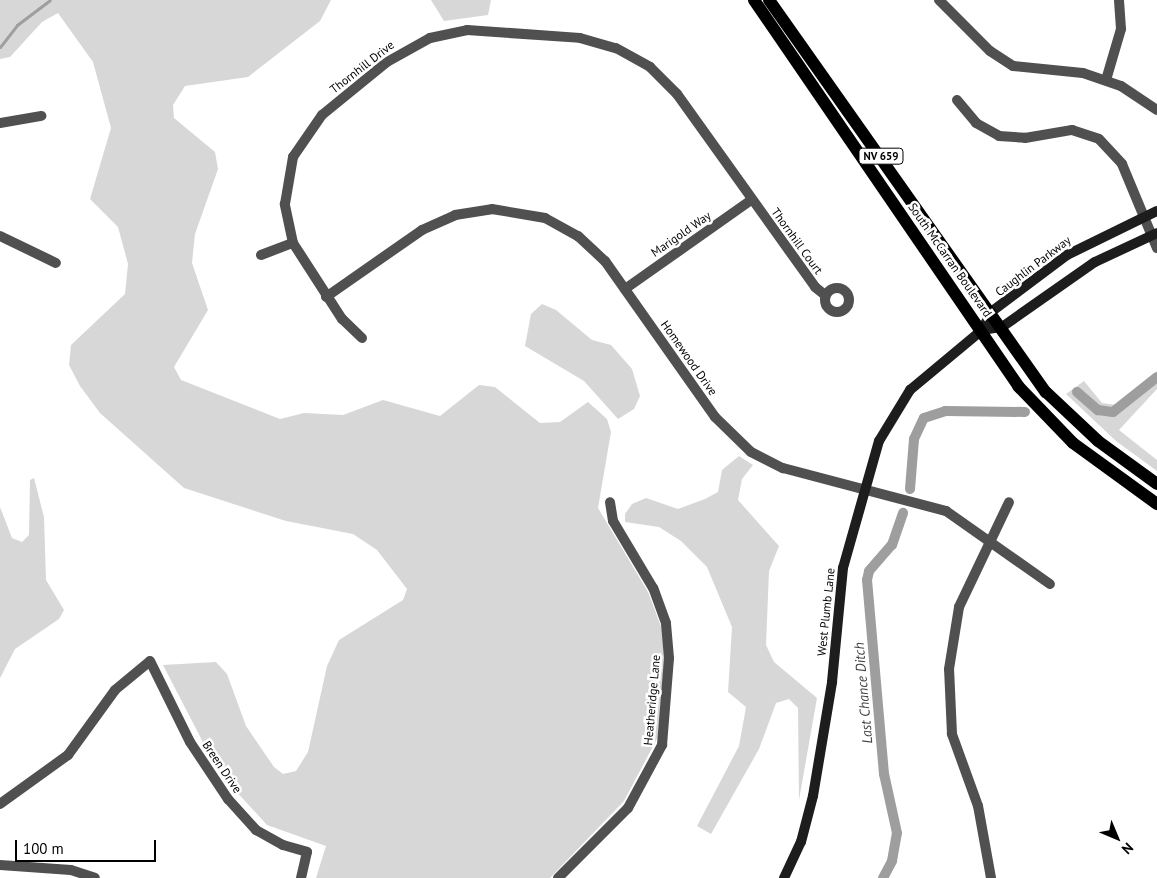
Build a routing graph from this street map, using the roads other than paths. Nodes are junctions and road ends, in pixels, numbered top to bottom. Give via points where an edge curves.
1 (754, 0) edge
2 (769, 0) edge
3 (940, 0) edge
4 (1119, 0) edge
5 (1106, 80) junction
6 (957, 100) dead end
7 (1157, 110) edge
8 (41, 116) dead end
9 (0, 123) edge
10 (751, 200) junction
11 (1157, 211) edge
12 (1144, 216) junction
13 (1155, 234) edge
14 (0, 236) edge
15 (293, 243) junction
16 (1157, 248) edge
17 (261, 255) dead end
18 (56, 263) dead end
19 (625, 289) junction
20 (825, 295) dead end
21 (326, 297) junction
22 (991, 312) junction
23 (1002, 327) junction
24 (982, 330) junction
25 (362, 338) dead end
26 (1157, 484) edge
27 (864, 491) junction
28 (610, 502) dead end
29 (1008, 502) dead end
30 (1157, 504) edge
31 (991, 540) junction
32 (1050, 584) dead end
33 (0, 804) edge
34 (0, 865) edge
35 (95, 878) edge
36 (301, 878) edge
37 (558, 878) edge
38 (784, 878) edge
39 (991, 878) edge

1 - 24 main road, South McCarran Boulevard / NV 659
2 - 22 main road, South McCarran Boulevard / NV 659
3 - 5 street via 990,51 1013,66 1083,73
4 - 5 street via 1121,29
5 - 7 street
6 - 12 street via 976,123 999,136 1025,138 1072,130 1099,139 1118,157
8 - 9 street
10 - 15 street, Thornhill Drive via 676,94 634,57 580,38 467,30 430,38 397,54 311,127 294,157 286,187
10 - 19 street, Marigold Way
10 - 20 street, Thornhill Court
11 - 12 main road, Caughlin Parkway
12 - 13 street
12 - 22 main road, Caughlin Parkway via 1081,246
13 - 16 street
13 - 23 main road via 1095,262
14 - 18 street
15 - 17 street
15 - 21 street, Thornhill Drive
19 - 21 street, Homewood Drive via 593,248 562,226 527,213 492,209 455,215 422,230
19 - 27 street, Homewood Drive via 736,441 783,468
21 - 25 street, Thornhill Drive
22 - 23 main road, South McCarran Boulevard / NV 659
22 - 24 main road, Caughlin Parkway
23 - 24 main road
23 - 26 main road, South McCarran Boulevard / NV 659 via 1052,399 1098,441
24 - 27 main road, West Plumb Lane via 927,373 897,406 879,441
24 - 30 main road, South McCarran Boulevard / NV 659 via 1018,386 1072,444
27 - 31 street, Homewood Drive via 940,509
27 - 38 main road, West Plumb Lane via 843,568 832,682 813,796 801,842
28 - 37 street, Heatheridge Lane via 613,521 653,588 666,623 669,658 662,745 628,808
29 - 31 street
31 - 32 street, Homewood Drive
31 - 39 street via 959,607 948,688 952,734 978,806
33 - 36 street, Breen Drive via 68,755 115,690 150,661 190,742 228,799 270,839 308,852
34 - 35 street via 71,870

